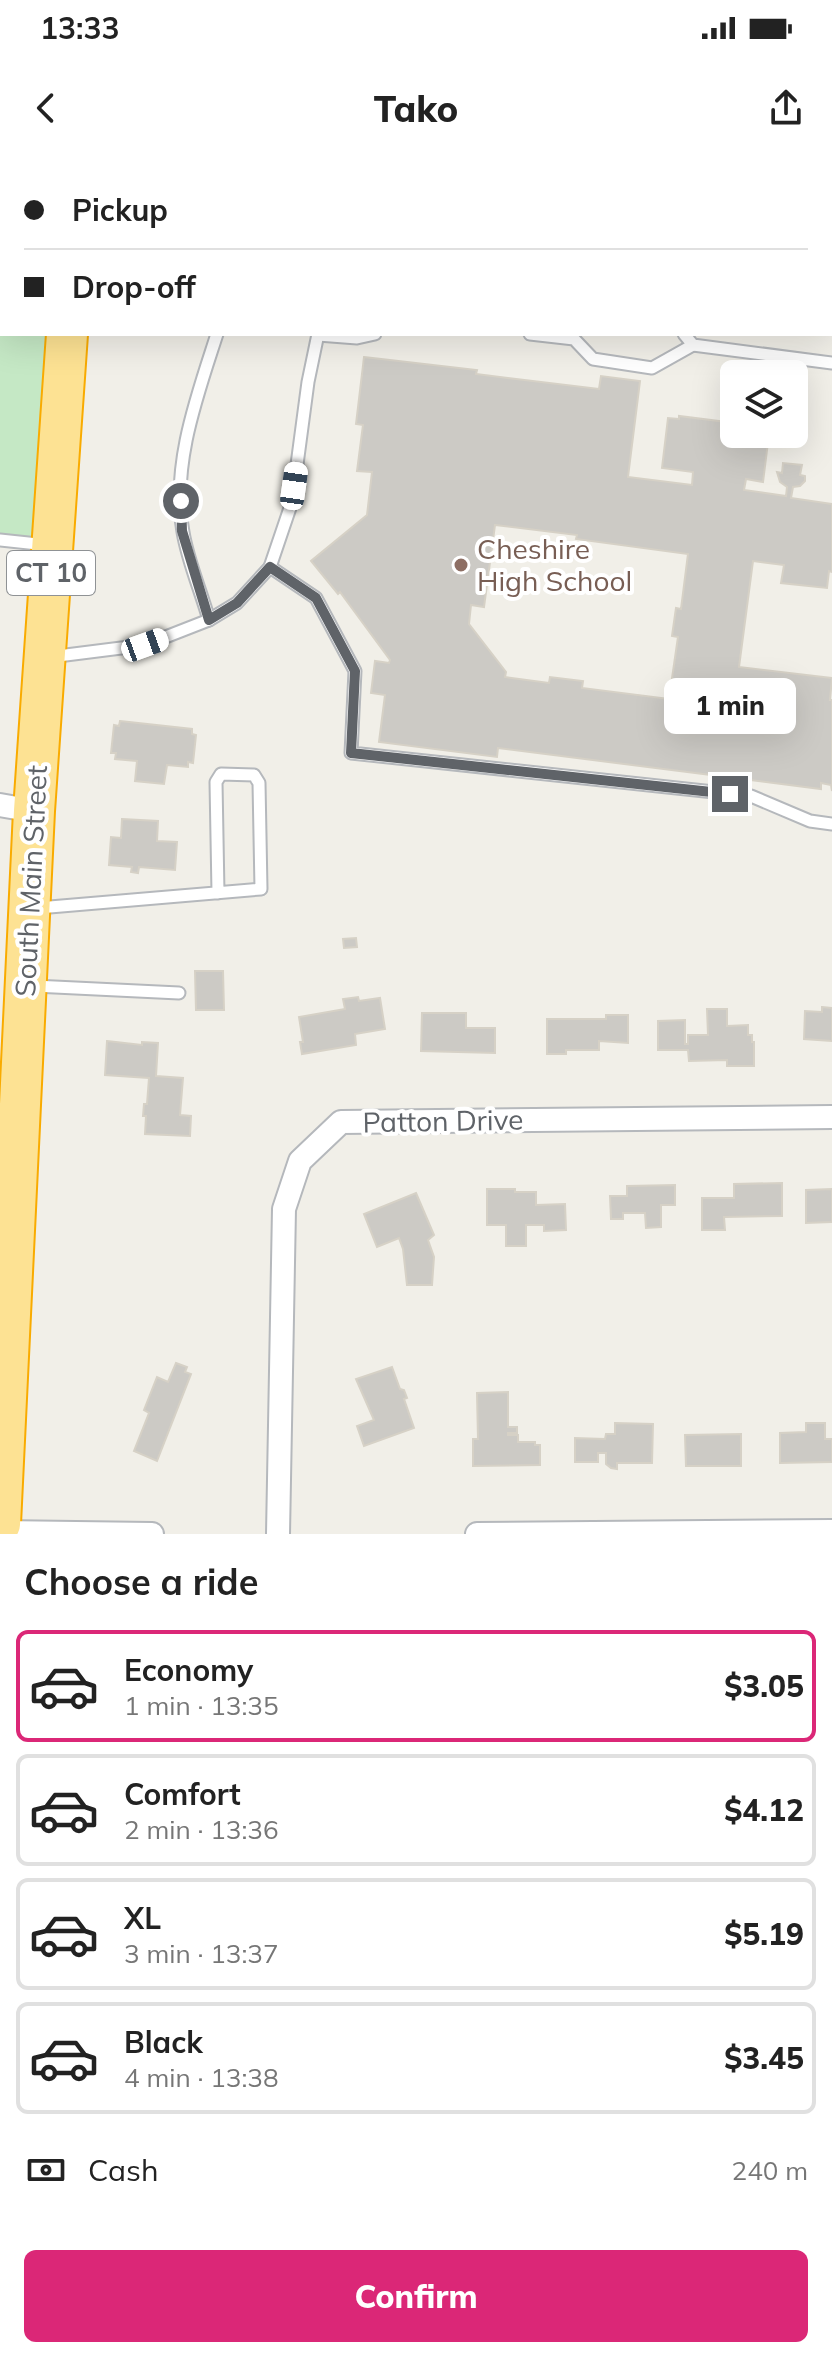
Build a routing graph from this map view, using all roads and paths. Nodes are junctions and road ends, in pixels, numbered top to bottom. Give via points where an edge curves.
1 (67, 336) edge
2 (216, 336) edge
3 (318, 336) edge
4 (338, 336) edge
5 (366, 336) edge
6 (548, 336) edge
7 (686, 336) edge
8 (693, 345) junction
9 (832, 363) edge
10 (0, 540) edge
11 (53, 545) junction
12 (270, 567) junction
13 (209, 620) junction
14 (46, 658) junction
15 (17, 808) edge
16 (832, 824) edge
17 (218, 893) junction
18 (29, 909) junction
19 (26, 986) junction
20 (179, 993) dead end
21 (832, 1117) edge
22 (6, 1278) edge
23 (0, 1524) edge
24 (832, 1531) edge
25 (0, 1532) edge
26 (152, 1534) edge
27 (278, 1534) edge
28 (477, 1534) edge

1 - 11 highway, South Main Street / CT 10
2 - 13 lane via 180,471 182,531
3 - 12 lane via 292,502
4 - 5 lane
6 - 8 lane via 574,339 593,359 652,368
7 - 8 lane
8 - 9 lane
10 - 11 lane
11 - 14 highway, South Main Street / CT 10
12 - 13 lane via 237,603
12 - 16 lane via 316,598 355,671 351,753 751,796 810,821
13 - 14 lane via 145,645
14 - 15 highway, South Main Street / CT 10
15 - 18 highway, South Main Street / CT 10
17 - 17 lane via 261,889 259,783 254,775 221,774 216,782
17 - 18 lane
18 - 19 highway, South Main Street / CT 10
19 - 20 lane
19 - 22 highway, South Main Street / CT 10
21 - 27 street, Patton Drive via 341,1122 300,1161 284,1209
22 - 23 highway, South Main Street / CT 10
24 - 28 street
25 - 26 street

